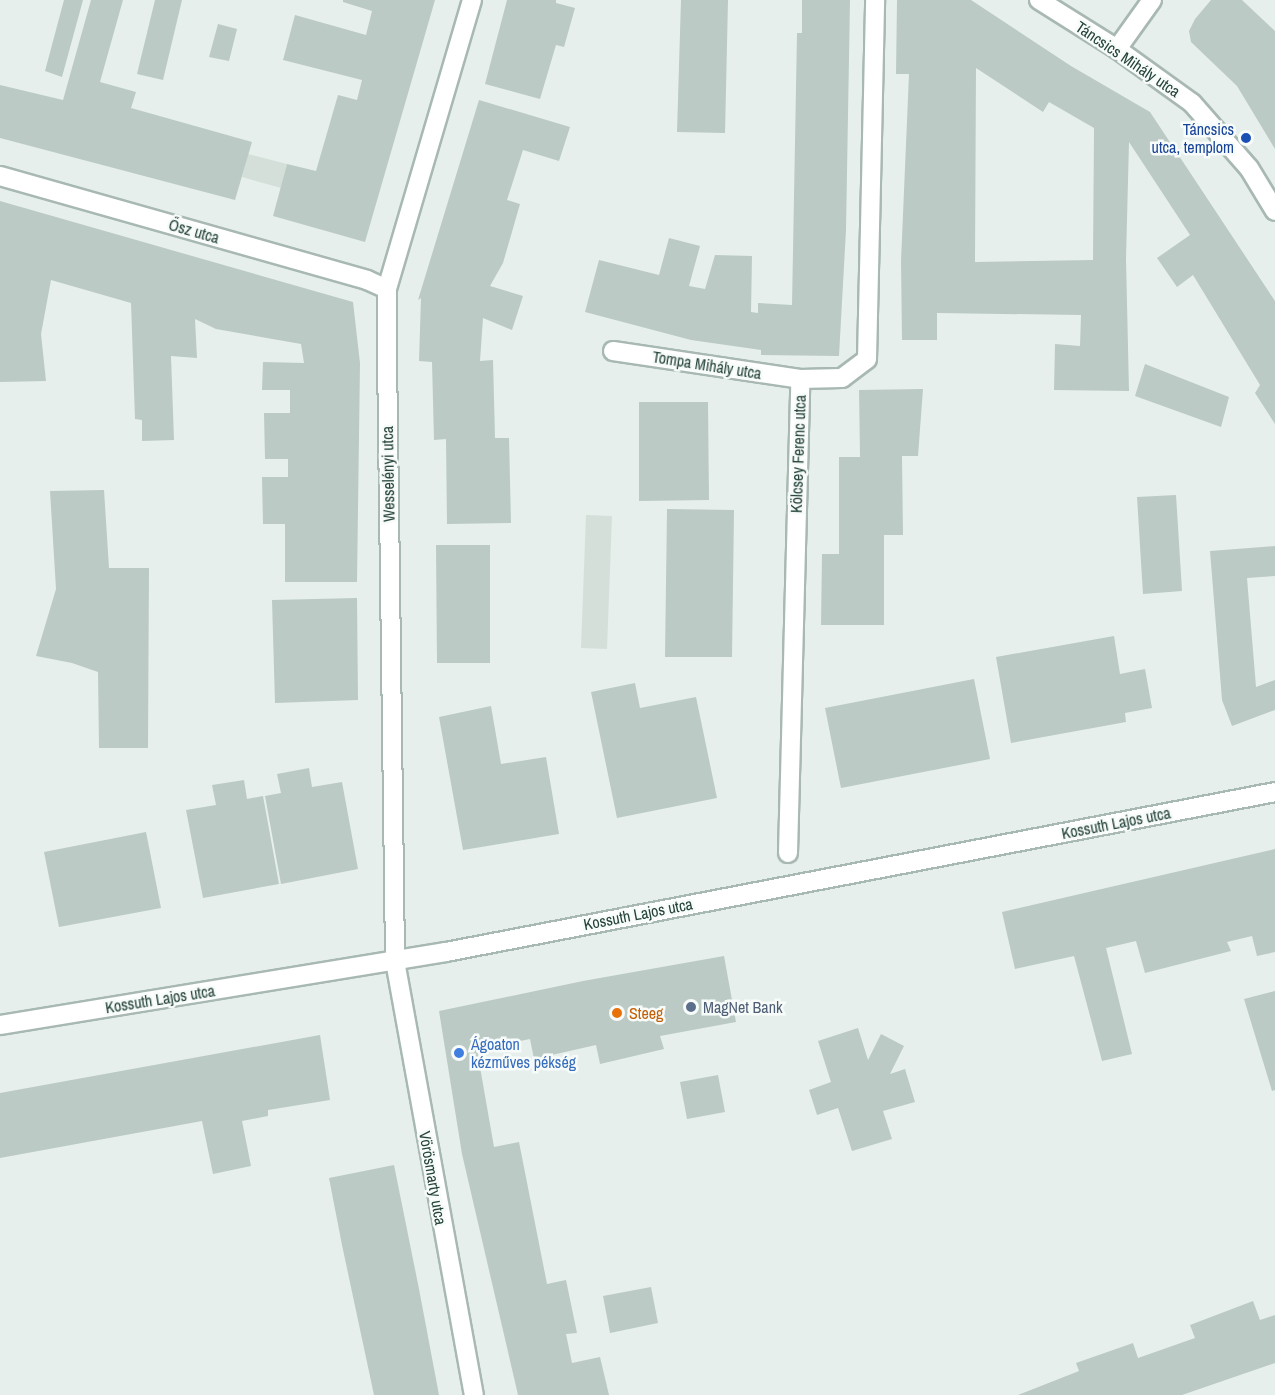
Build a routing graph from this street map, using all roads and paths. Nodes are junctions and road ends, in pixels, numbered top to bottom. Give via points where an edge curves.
1 (472, 0) edge
2 (875, 0) edge
3 (1039, 0) edge
4 (1152, 0) edge
5 (1117, 49) junction
6 (0, 176) edge
7 (1275, 211) edge
8 (387, 289) junction
9 (614, 351) dead end
10 (801, 379) junction
11 (1275, 792) edge
12 (788, 853) dead end
13 (395, 961) junction
14 (0, 1025) edge
15 (474, 1395) edge

1 - 8 street, Wesselényi utca
2 - 10 street, Kölcsey Ferenc utca via 867,359 842,378
3 - 5 street, Táncsics Mihály utca
4 - 5 street
5 - 7 street, Táncsics Mihály utca via 1192,103 1249,168
6 - 8 street, Ősz utca via 367,280
8 - 13 street, Wesselényi utca
9 - 10 street, Tompa Mihály utca
10 - 12 street, Kölcsey Ferenc utca
11 - 13 street, Kossuth Lajos utca
13 - 14 street, Kossuth Lajos utca
13 - 15 street, Vörösmarty utca

